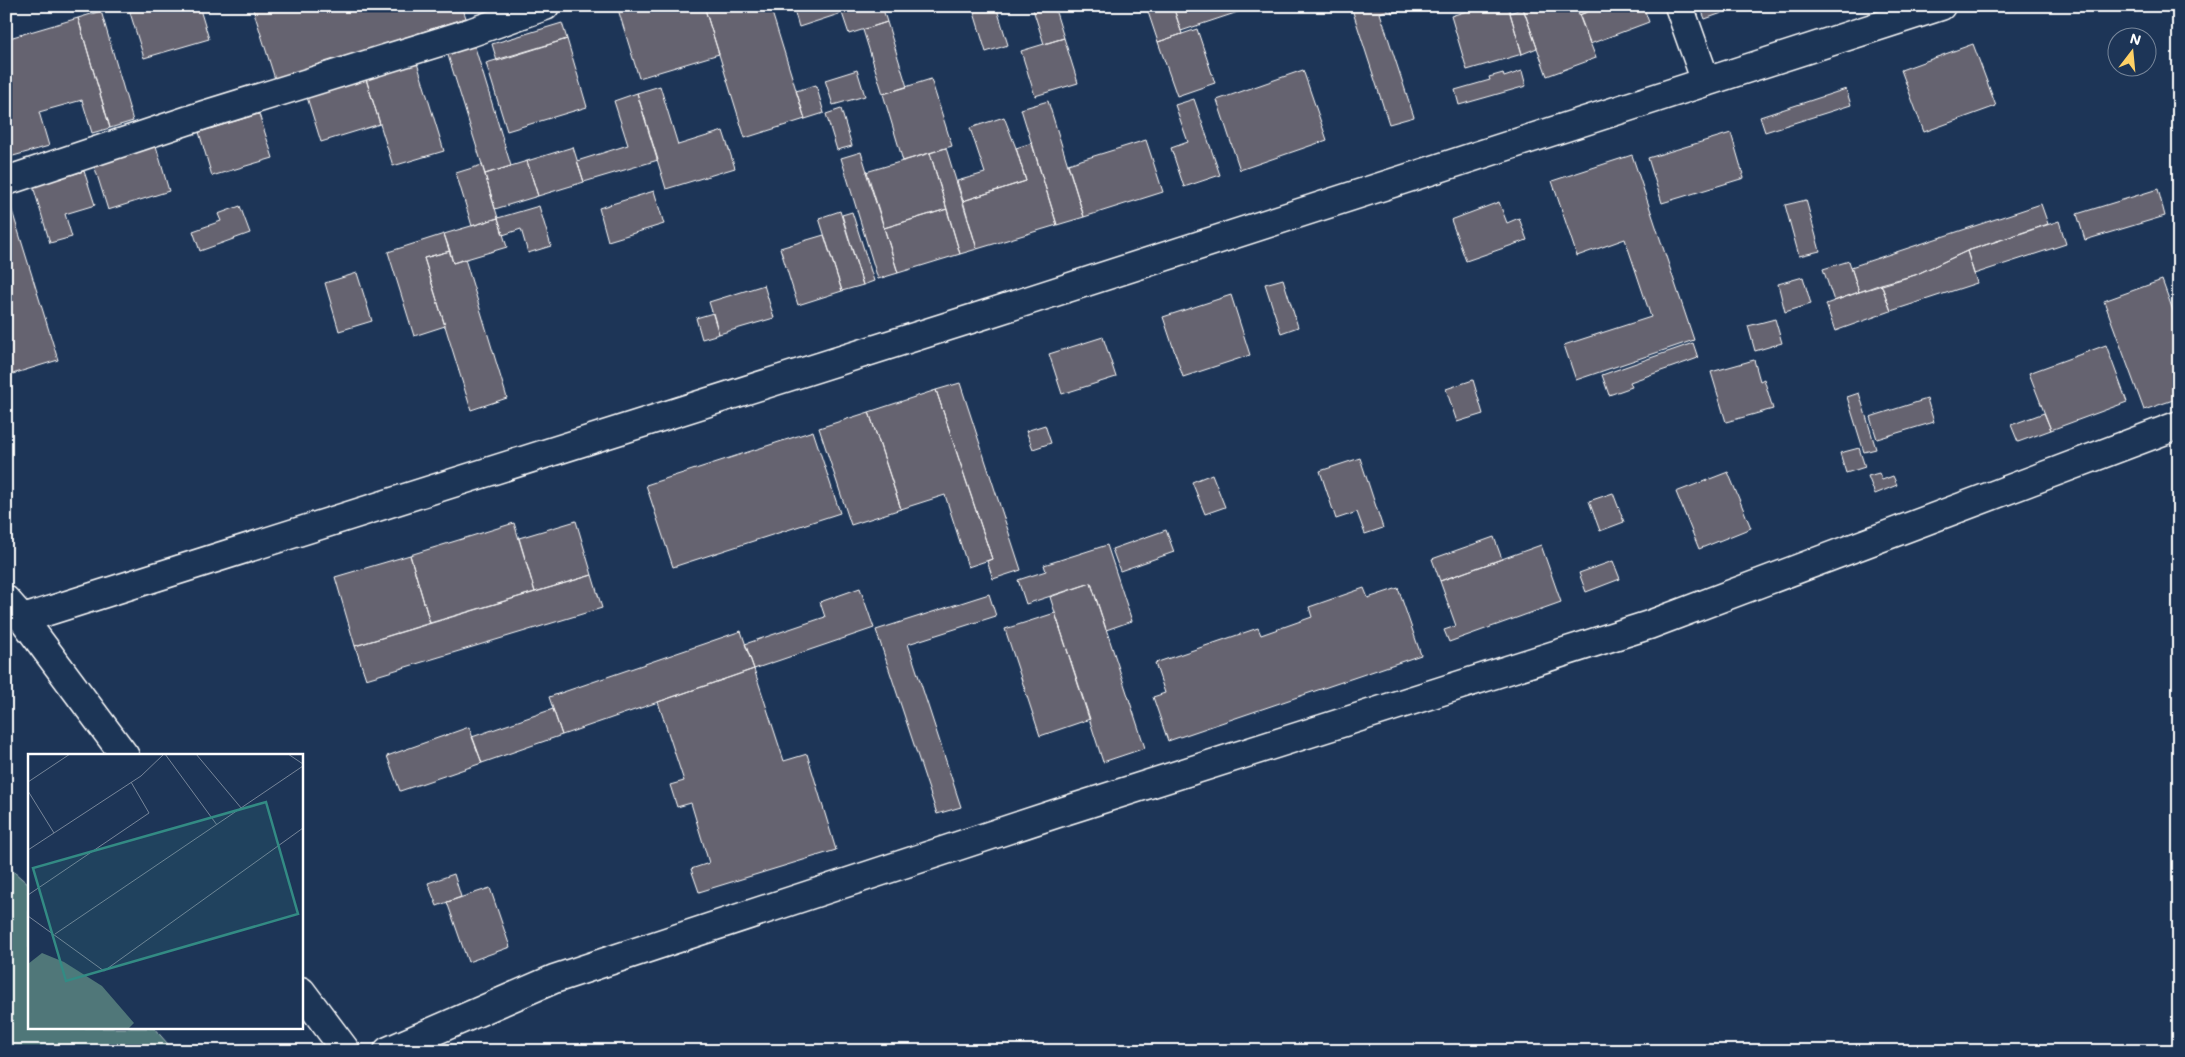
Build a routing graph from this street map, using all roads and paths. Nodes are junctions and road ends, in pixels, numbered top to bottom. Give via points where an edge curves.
1 (545, 6) edge
2 (1679, 6) edge
3 (1941, 6) edge
4 (1706, 82) junction
5 (6, 182) edge
6 (2179, 425) edge
7 (15, 609) edge
8 (124, 754) edge
9 (302, 992) edge
10 (346, 1051) edge
11 (388, 1051) edge

1 - 5 street
2 - 4 street
3 - 4 street
4 - 7 street via 961,322
6 - 11 street via 1649,625 1058,813 554,979
7 - 8 street
9 - 10 street

